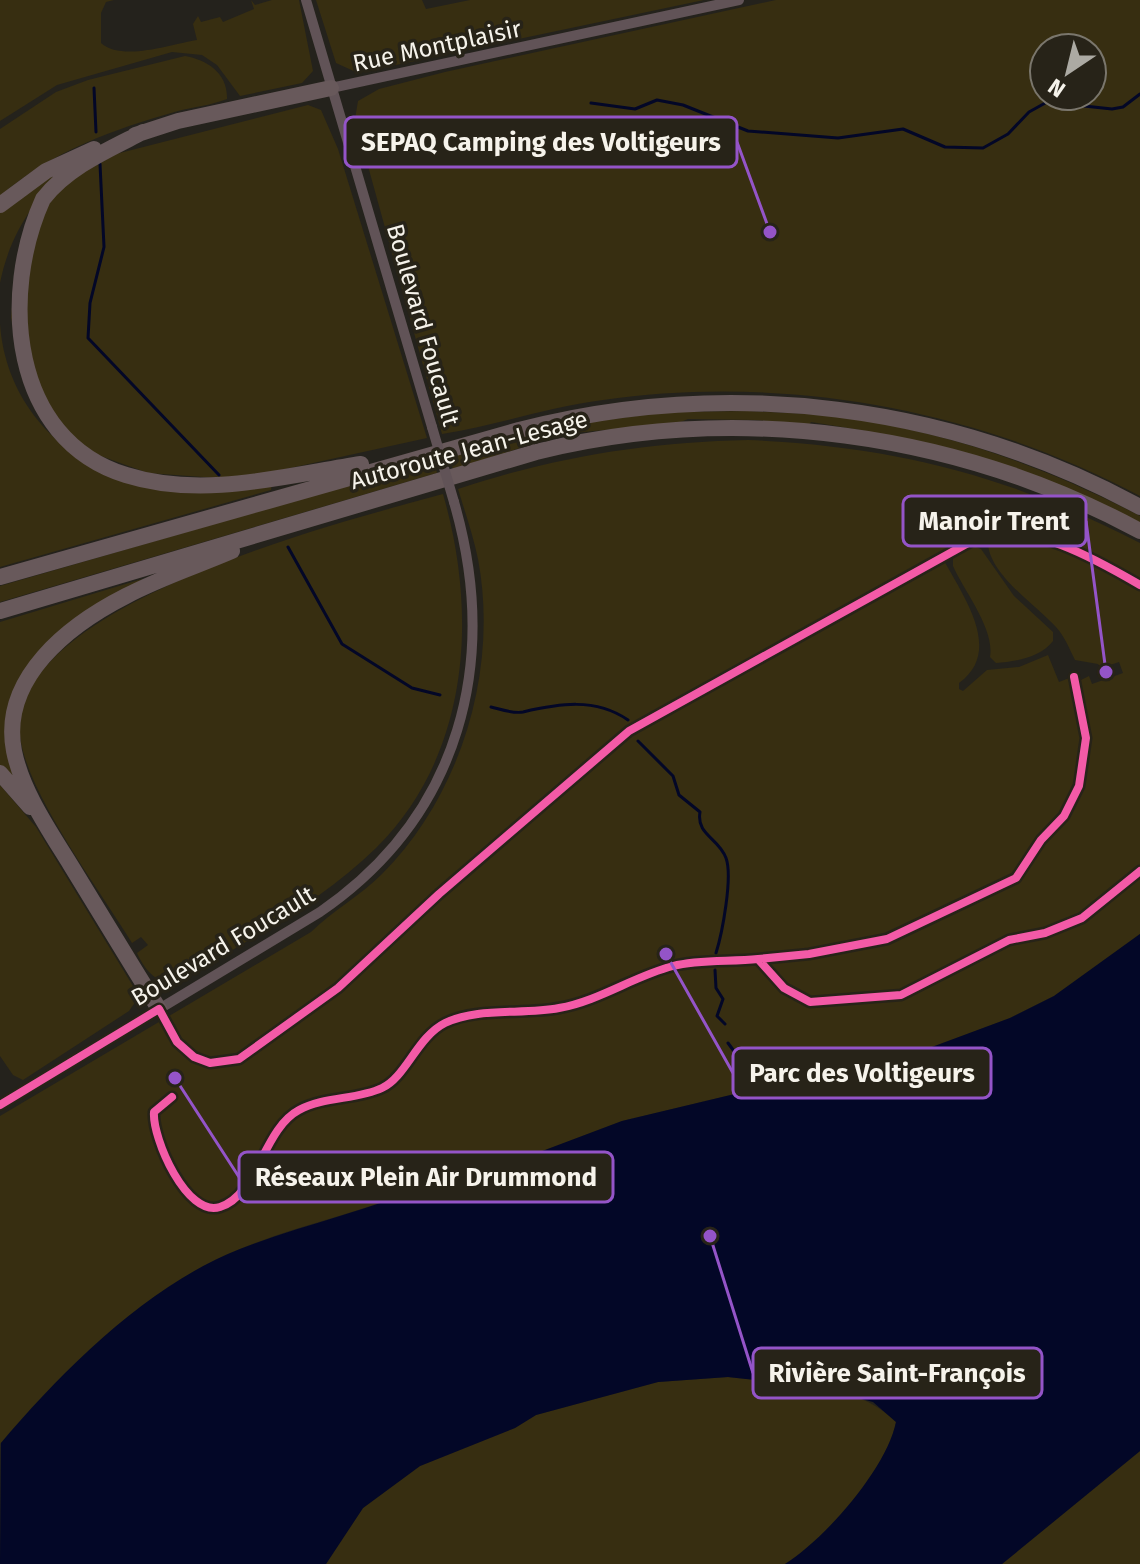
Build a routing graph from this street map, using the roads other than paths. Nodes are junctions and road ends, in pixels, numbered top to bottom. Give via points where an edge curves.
1 (306, 0) edge
2 (739, 0) edge
3 (331, 88) junction
4 (143, 132) junction
5 (0, 205) edge
6 (433, 453) junction
7 (1140, 507) edge
8 (324, 514) junction
9 (1140, 531) edge
10 (0, 577) edge
11 (0, 611) edge
12 (0, 773) edge
13 (47, 826) junction
14 (159, 1009) junction
15 (0, 1105) edge

1 - 3 street, Boulevard Foucault
2 - 3 street, Rue Montplaisir
3 - 4 highway
3 - 14 street, Boulevard Foucault, bridge via 454,502 472,579 474,652 459,728 425,801 389,852 343,895
4 - 5 highway via 62,162
4 - 6 highway via 57,183 30,216 10,259 3,297 8,352 24,391 49,427 104,467 184,485 254,482
6 - 7 highway, Autoroute Jean-Lesage via 619,409 691,403 792,405 884,416 954,432 1055,467
6 - 10 highway, Autoroute Jean-Lesage
8 - 9 highway, Autoroute Jean-Lesage via 563,446 647,433 758,429 865,439 960,458 1054,490
8 - 11 highway, Autoroute Jean-Lesage
8 - 13 highway via 127,595 86,620 45,655 20,690 11,727 18,765
12 - 13 highway
13 - 14 highway
14 - 15 street, Boulevard Foucault

